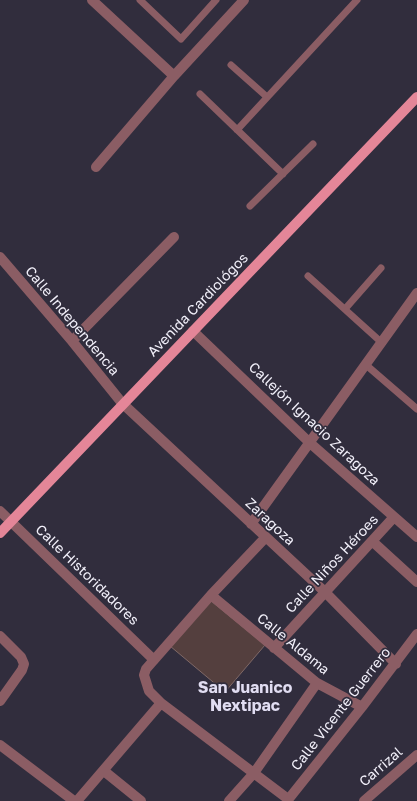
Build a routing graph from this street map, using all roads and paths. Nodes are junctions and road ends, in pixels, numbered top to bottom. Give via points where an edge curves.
1 (92, 0) edge
2 (140, 0) edge
3 (216, 0) edge
4 (244, 0) edge
5 (357, 0) edge
6 (231, 65) dead end
7 (174, 76) junction
8 (200, 94) dead end
9 (267, 97) junction
10 (417, 97) edge
11 (237, 130) junction
12 (313, 144) dead end
13 (96, 167) dead end
14 (283, 174) junction
15 (250, 206) dead end
16 (174, 237) dead end
17 (0, 257) edge
18 (381, 268) dead end
19 (308, 276) dead end
20 (417, 293) edge
21 (344, 309) junction
22 (193, 331) junction
23 (72, 341) junction
24 (381, 342) junction
25 (365, 364) junction
26 (122, 403) junction
27 (417, 409) edge
28 (310, 443) junction
29 (0, 511) edge
30 (394, 517) junction
31 (11, 521) junction
32 (251, 524) junction
33 (0, 532) edge
34 (417, 537) edge
35 (265, 538) junction
36 (372, 541) junction
37 (417, 582) edge
38 (325, 592) junction
39 (211, 595) junction
40 (417, 634) edge
41 (0, 636) edge
42 (274, 648) junction
43 (154, 660) junction
44 (396, 664) junction
45 (318, 683) junction
46 (0, 701) edge
47 (161, 703) junction
48 (362, 707) junction
49 (0, 745) edge
50 (417, 754) edge
51 (104, 771) junction
52 (254, 773) junction
53 (287, 800) edge
54 (74, 801) edge
55 (77, 801) edge
56 (141, 801) edge
57 (229, 801) edge
58 (364, 801) edge

1 - 7 street
2 - 3 lane via 181,39
4 - 7 street
5 - 9 lane
6 - 9 lane
7 - 13 street
8 - 11 lane
9 - 11 lane
10 - 22 main road, Avenida Cardiológos
11 - 14 lane
12 - 14 lane
14 - 15 lane
16 - 23 street
17 - 23 street, Calle Independencia
18 - 21 lane
19 - 21 lane
20 - 24 street
21 - 24 lane
22 - 26 main road, Avenida Cardiológos
22 - 28 street, Callejón Ignacio Zaragoza
23 - 26 street, Calle Independencia
24 - 25 street
25 - 27 lane
25 - 28 street
26 - 31 main road, Avenida Cardiológos
26 - 32 street, Zaragoza
28 - 30 street, Callejón Ignacio Zaragoza
28 - 32 street
29 - 31 street, Calle Historidadores
30 - 34 street, Callejón Ignacio Zaragoza
30 - 36 street, Calle Niños Héroes
31 - 33 main road, Avenida Cardiológos
31 - 43 street, Calle Historidadores
32 - 35 street, Zaragoza
35 - 38 street, Zaragoza
35 - 39 street
36 - 37 street
36 - 38 street, Calle Niños Héroes
38 - 42 street, Calle Niños Héroes
38 - 44 street, Zaragoza
39 - 42 street, Calle Aldama
39 - 43 street
40 - 44 street, Calle Vicente Guerrero
41 - 46 street via 21,657 24,664
42 - 45 street, Calle Aldama
43 - 47 street via 144,675 149,691
44 - 48 street, Calle Vicente Guerrero
45 - 48 street, Calle Aldama
45 - 52 street
47 - 51 street
47 - 52 street
48 - 53 street, Calle Vicente Guerrero
49 - 54 street
50 - 58 street, Carrizal
51 - 55 street
51 - 56 street
52 - 53 street
52 - 57 street

